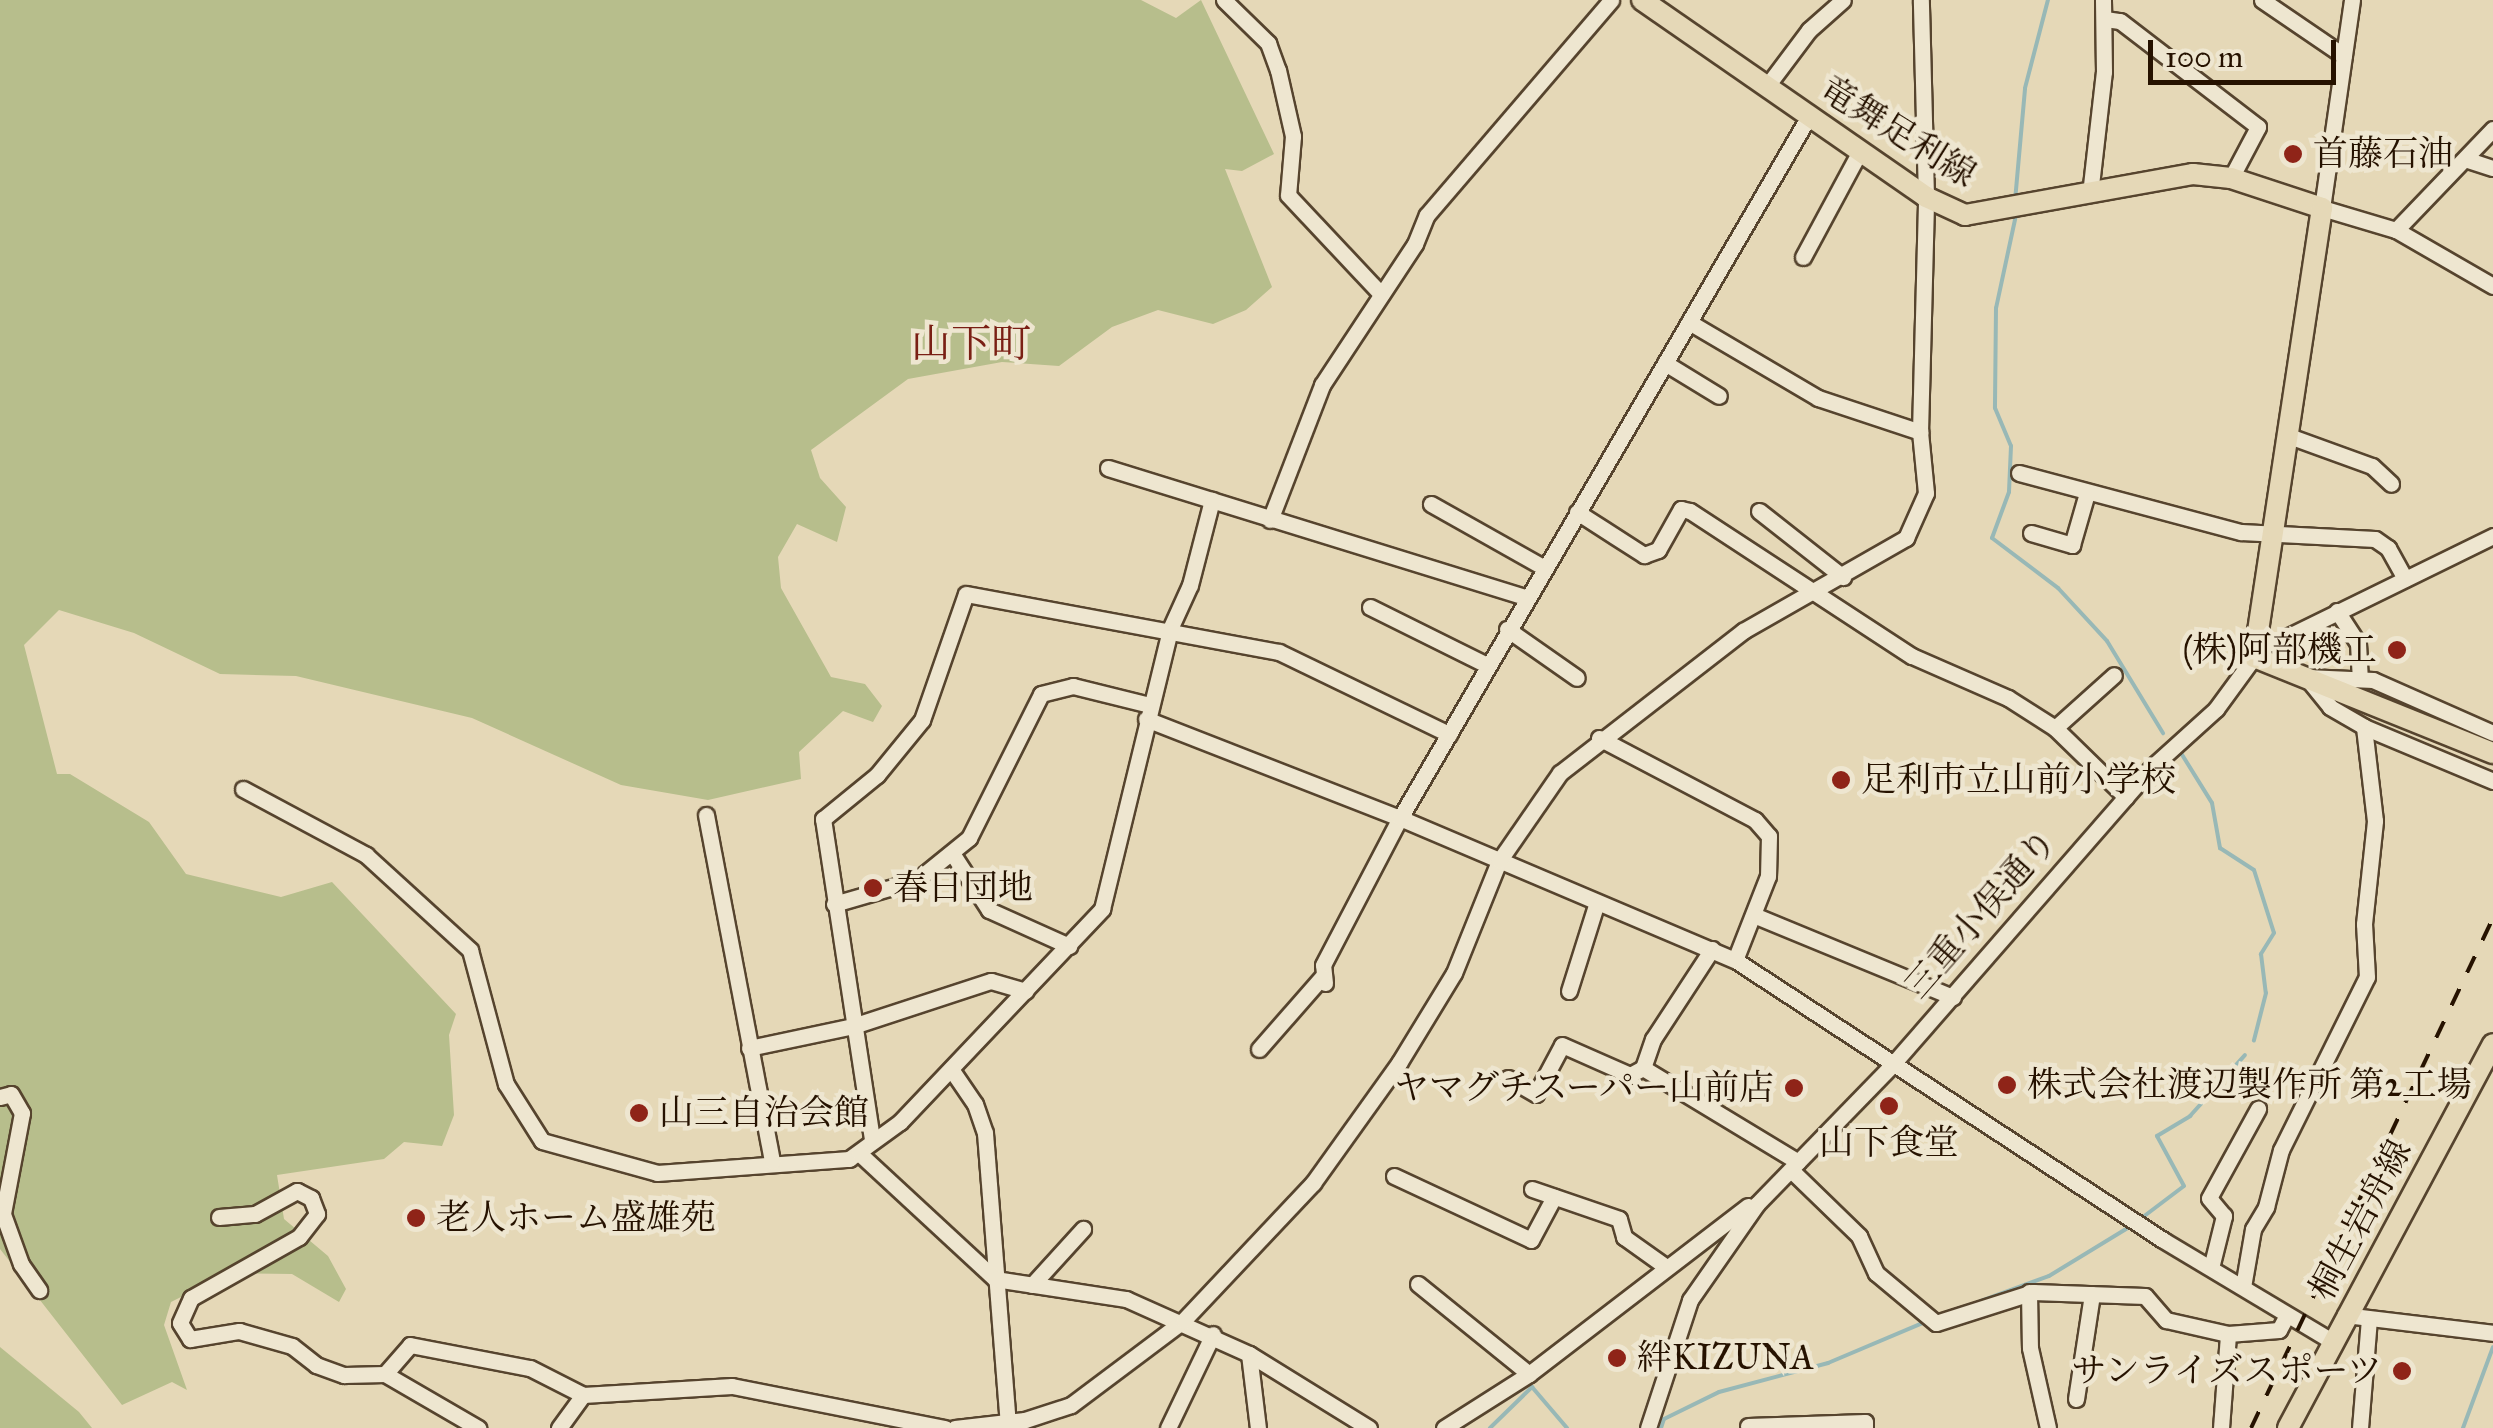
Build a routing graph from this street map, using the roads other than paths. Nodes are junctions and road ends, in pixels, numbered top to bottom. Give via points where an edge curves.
1 (1224, 0) edge
2 (1612, 0) edge
3 (1642, 0) edge
4 (1842, 0) edge
5 (1921, 0) edge
6 (2103, 0) edge
7 (2262, 0) edge
8 (2352, 0) edge
9 (2105, 20) junction
10 (2344, 56) junction
11 (1767, 86) junction
12 (1810, 116) junction
13 (2493, 129) edge
14 (1860, 151) junction
15 (2468, 160) junction
16 (2493, 168) edge
17 (2231, 178) junction
18 (2090, 194) junction
19 (1926, 197) junction
20 (2322, 208) junction
21 (2396, 230) junction
22 (1803, 257) dead end
23 (2493, 286) edge
24 (1381, 294) junction
25 (1689, 322) junction
26 (1665, 363) junction
27 (1719, 396) dead end
28 (1920, 432) junction
29 (2289, 436) junction
30 (1108, 468) dead end
31 (2020, 473) dead end
32 (2391, 484) dead end
33 (2086, 493) junction
34 (1212, 500) junction
35 (1431, 504) dead end
36 (1760, 511) dead end
37 (1577, 512) junction
38 (1270, 520) junction
39 (2032, 532) dead end
40 (2274, 535) junction
41 (2493, 536) edge
42 (1544, 567) junction
43 (1842, 577) junction
44 (2405, 579) junction
45 (1812, 592) junction
46 (1525, 597) junction
47 (1370, 607) dead end
48 (2337, 610) junction
49 (1170, 629) junction
50 (1507, 629) junction
51 (2289, 636) dead end
52 (2254, 656) junction
53 (1487, 665) junction
54 (2114, 675) dead end
55 (2306, 677) junction
56 (2360, 677) junction
57 (1577, 678) dead end
58 (1148, 712) junction
59 (2364, 727) junction
60 (2056, 728) junction
61 (1448, 734) junction
62 (2493, 734) edge
63 (1599, 738) junction
64 (2493, 753) edge
65 (2493, 781) edge
66 (242, 789) dead end
67 (2126, 797) junction
68 (706, 815) dead end
69 (1400, 818) junction
70 (952, 853) junction
71 (1499, 861) junction
72 (1597, 902) junction
73 (834, 904) junction
74 (1756, 916) junction
75 (1069, 946) junction
76 (1712, 949) junction
77 (1735, 960) junction
78 (1026, 991) junction
79 (1570, 991) dead end
80 (1953, 997) junction
81 (853, 1026) junction
82 (2493, 1044) edge
83 (749, 1048) junction
84 (1259, 1049) dead end
85 (1892, 1065) junction
86 (1644, 1068) junction
87 (951, 1069) junction
88 (1508, 1078) dead end
89 (0, 1098) edge
90 (2258, 1109) dead end
91 (872, 1139) junction
92 (860, 1153) junction
93 (772, 1162) junction
94 (1794, 1166) junction
95 (1394, 1176) dead end
96 (1532, 1190) dead end
97 (1554, 1197) junction
98 (1757, 1204) junction
99 (220, 1217) dead end
100 (1083, 1228) dead end
101 (1666, 1266) junction
102 (2212, 1268) junction
103 (995, 1279) junction
104 (1418, 1284) dead end
105 (1032, 1285) junction
106 (2243, 1288) junction
107 (39, 1290) dead end
108 (2029, 1292) junction
109 (2092, 1294) junction
110 (2287, 1315) junction
111 (2345, 1315) junction
112 (2369, 1318) junction
113 (1184, 1320) junction
114 (2493, 1333) edge
115 (1213, 1334) junction
116 (2228, 1334) junction
117 (2332, 1341) junction
118 (1249, 1354) junction
119 (385, 1374) junction
120 (1529, 1374) junction
121 (583, 1396) junction
122 (2076, 1400) dead end
123 (842, 1409) junction
124 (1007, 1426) edge
125 (1748, 1426) edge
126 (478, 1428) edge
127 (559, 1428) edge
128 (836, 1428) edge
129 (945, 1428) edge
130 (955, 1428) edge
131 (1168, 1428) edge
132 (1258, 1428) edge
133 (1369, 1428) edge
134 (1444, 1428) edge
135 (1648, 1428) edge
136 (1864, 1428) edge
137 (2048, 1428) edge
138 (2221, 1428) edge
139 (2288, 1428) edge
140 (2360, 1428) edge

1 - 24 street via 1268,43 1278,70 1293,136 1288,195
2 - 24 street via 1428,215
3 - 11 main road, 竜舞足利線
4 - 11 street via 1809,30
5 - 19 street
6 - 9 street
7 - 10 street
8 - 10 street, 三重小俣通り
9 - 17 street via 2120,21 2258,127
9 - 18 street
10 - 20 street, 三重小俣通り
11 - 12 main road, 竜舞足利線
12 - 14 main road, 竜舞足利線
12 - 25 street
13 - 15 street
14 - 19 main road, 竜舞足利線
14 - 22 street
15 - 16 street
15 - 21 street via 2436,184
17 - 18 main road, 竜舞足利線 via 2193,174
17 - 20 main road, 竜舞足利線
18 - 19 main road, 竜舞足利線 via 1979,215
19 - 28 street
20 - 21 street
20 - 29 main road, 三重小俣通り
21 - 23 street
24 - 38 street via 1322,385
25 - 26 street
25 - 28 street via 1818,398
26 - 27 street
26 - 37 street
28 - 43 street via 1926,492 1915,524 1889,552
29 - 32 street via 2372,466
29 - 40 main road, 三重小俣通り
30 - 34 street
31 - 33 street
33 - 39 street via 2072,545
33 - 40 street
34 - 38 street
34 - 49 street via 1190,585
35 - 42 street
36 - 43 street
37 - 42 street
37 - 45 street via 1644,555 1658,550 1681,509 1690,510
38 - 46 street
40 - 44 street via 2374,539 2388,548
40 - 52 main road, 三重小俣通り
41 - 44 street
42 - 46 street
43 - 45 street
44 - 48 street
45 - 60 street via 1912,656 2008,698
45 - 63 street via 1742,632
46 - 50 street
47 - 53 street
48 - 51 street
48 - 56 street via 2358,643
49 - 58 street
49 - 61 street via 1292,655
49 - 73 street via 966,594 922,720 877,775 823,819
50 - 53 street
50 - 57 street
52 - 55 main road
52 - 67 street, 三重小俣通り via 2216,709
53 - 61 street
54 - 60 street
55 - 56 street
55 - 59 street via 2330,707
55 - 64 main road
56 - 62 street
58 - 69 street
58 - 70 street via 1072,686 1041,694 982,819
58 - 75 street via 1111,890
59 - 65 street
59 - 106 street via 2375,821 2364,924 2367,976 2281,1150 2266,1207 2253,1228
60 - 67 street
61 - 69 street
63 - 71 street via 1560,774
63 - 74 street via 1762,828 1768,876
66 - 93 street via 366,854 470,950 506,1084 535,1136 657,1173
67 - 80 street, 三重小俣通り
68 - 83 street
69 - 71 street
69 - 84 street via 1342,926 1324,980
70 - 73 street via 898,888
70 - 75 street via 990,910
71 - 72 street
71 - 113 street via 1454,973 1399,1063 1313,1183
72 - 76 street
72 - 79 street
73 - 81 street
74 - 77 street
74 - 80 street
75 - 78 street
76 - 77 street
76 - 86 street via 1653,1039
77 - 85 street
78 - 81 street via 991,981
78 - 87 street
80 - 85 street, 三重小俣通り
81 - 83 street
81 - 91 street
82 - 111 main road, 桐生岩舟線
83 - 93 street
85 - 94 street, 三重小俣通り
85 - 102 street
86 - 88 street via 1630,1074 1562,1045 1536,1094
86 - 94 street
87 - 91 street via 900,1122
87 - 103 street via 981,1116
89 - 107 street via 11,1094 22,1113 4,1214 21,1264
90 - 102 street via 2209,1198 2224,1216
91 - 92 street
92 - 93 street
92 - 103 street
94 - 98 street, 三重小俣通り
94 - 108 street via 1859,1236 1876,1273 1936,1323
95 - 97 street via 1531,1240
96 - 97 street
97 - 101 street via 1618,1219 1624,1237
98 - 101 street
98 - 135 street, 三重小俣通り via 1690,1300
99 - 119 street via 255,1214 297,1191 312,1198 317,1214 299,1237 191,1298 180,1316 190,1340 239,1332 292,1346 316,1366 344,1375
100 - 105 street
101 - 120 street
102 - 106 street
103 - 105 street
103 - 124 street
104 - 120 street
105 - 113 street via 1126,1299
106 - 110 street
108 - 109 street
108 - 137 street via 2030,1348
109 - 116 street via 2145,1296 2166,1320
109 - 122 street
110 - 116 street via 2280,1330
110 - 117 street
111 - 112 street
111 - 117 main road, 桐生岩舟線
112 - 114 street
112 - 140 street
113 - 115 street
113 - 124 street via 1071,1405
115 - 118 street
115 - 131 street
116 - 138 street
117 - 139 main road, 桐生岩舟線
118 - 132 street
118 - 133 street
119 - 121 street via 410,1345 530,1368
119 - 126 street
120 - 134 street
121 - 123 street via 732,1386
121 - 127 street
123 - 128 street
123 - 129 street
124 - 130 street
125 - 136 street via 1865,1422

